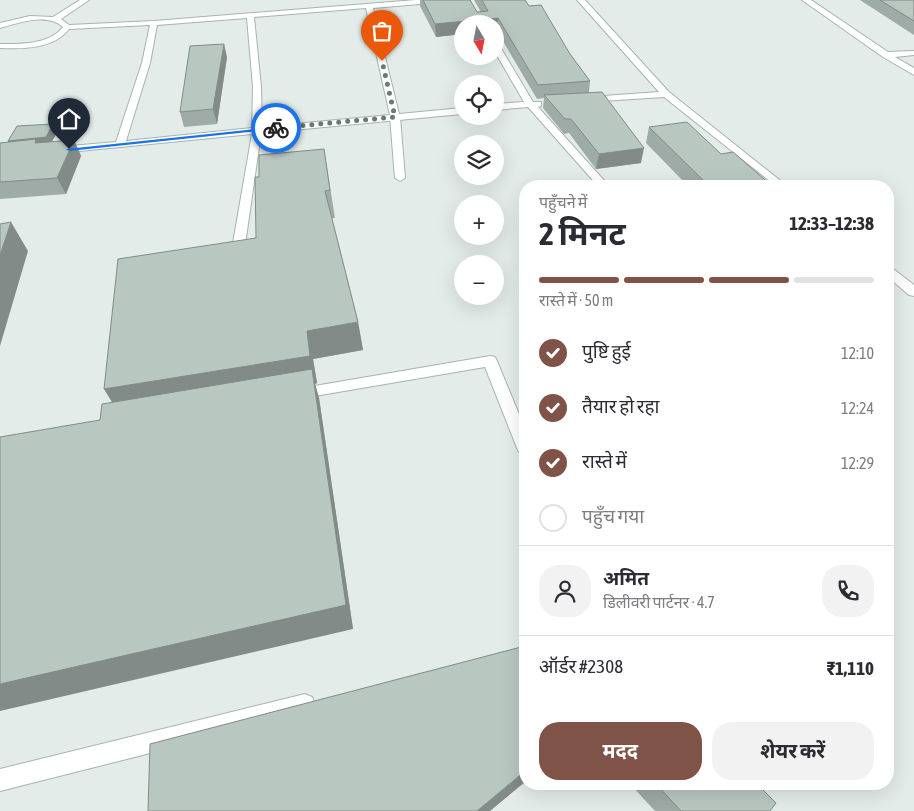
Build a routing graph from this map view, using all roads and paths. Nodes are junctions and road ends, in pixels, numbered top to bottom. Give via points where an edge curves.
1 (85, 0) edge
2 (314, 0) edge
3 (443, 0) edge
4 (581, 0) edge
5 (806, 0) edge
6 (414, 1) edge
7 (369, 6) junction
8 (315, 10) junction
9 (250, 15) junction
10 (54, 19) junction
11 (154, 23) junction
12 (0, 26) edge
13 (67, 28) junction
14 (0, 46) edge
15 (914, 53) edge
16 (886, 55) junction
17 (504, 60) edge
18 (914, 72) edge
19 (666, 94) junction
20 (579, 100) edge
21 (550, 103) edge
22 (530, 104) junction
23 (504, 107) edge
24 (454, 111) edge
25 (395, 117) junction
26 (257, 130) junction
27 (120, 144) junction
28 (46, 151) edge
29 (400, 178) dead end
30 (599, 180) edge
31 (774, 180) edge
32 (237, 260) edge
33 (894, 276) edge
34 (914, 292) edge
35 (284, 396) edge
36 (519, 433) edge
37 (324, 699) edge
38 (0, 780) edge

1 - 10 street
2 - 8 street
3 - 6 street
4 - 19 street
5 - 16 street
6 - 7 street
7 - 8 street
7 - 25 street
8 - 9 street
9 - 11 street
9 - 26 street
10 - 12 street via 24,19
10 - 13 street via 62,21
11 - 13 street
11 - 27 street via 146,63
13 - 14 street via 59,36 41,43
15 - 16 street
16 - 18 street
17 - 22 street
19 - 20 street
19 - 31 street
21 - 22 street
22 - 23 street
22 - 30 street
24 - 25 street
25 - 26 street
25 - 29 street
26 - 27 street
26 - 32 street via 240,224
27 - 28 street
33 - 34 street
35 - 36 street via 490,361
37 - 38 street

